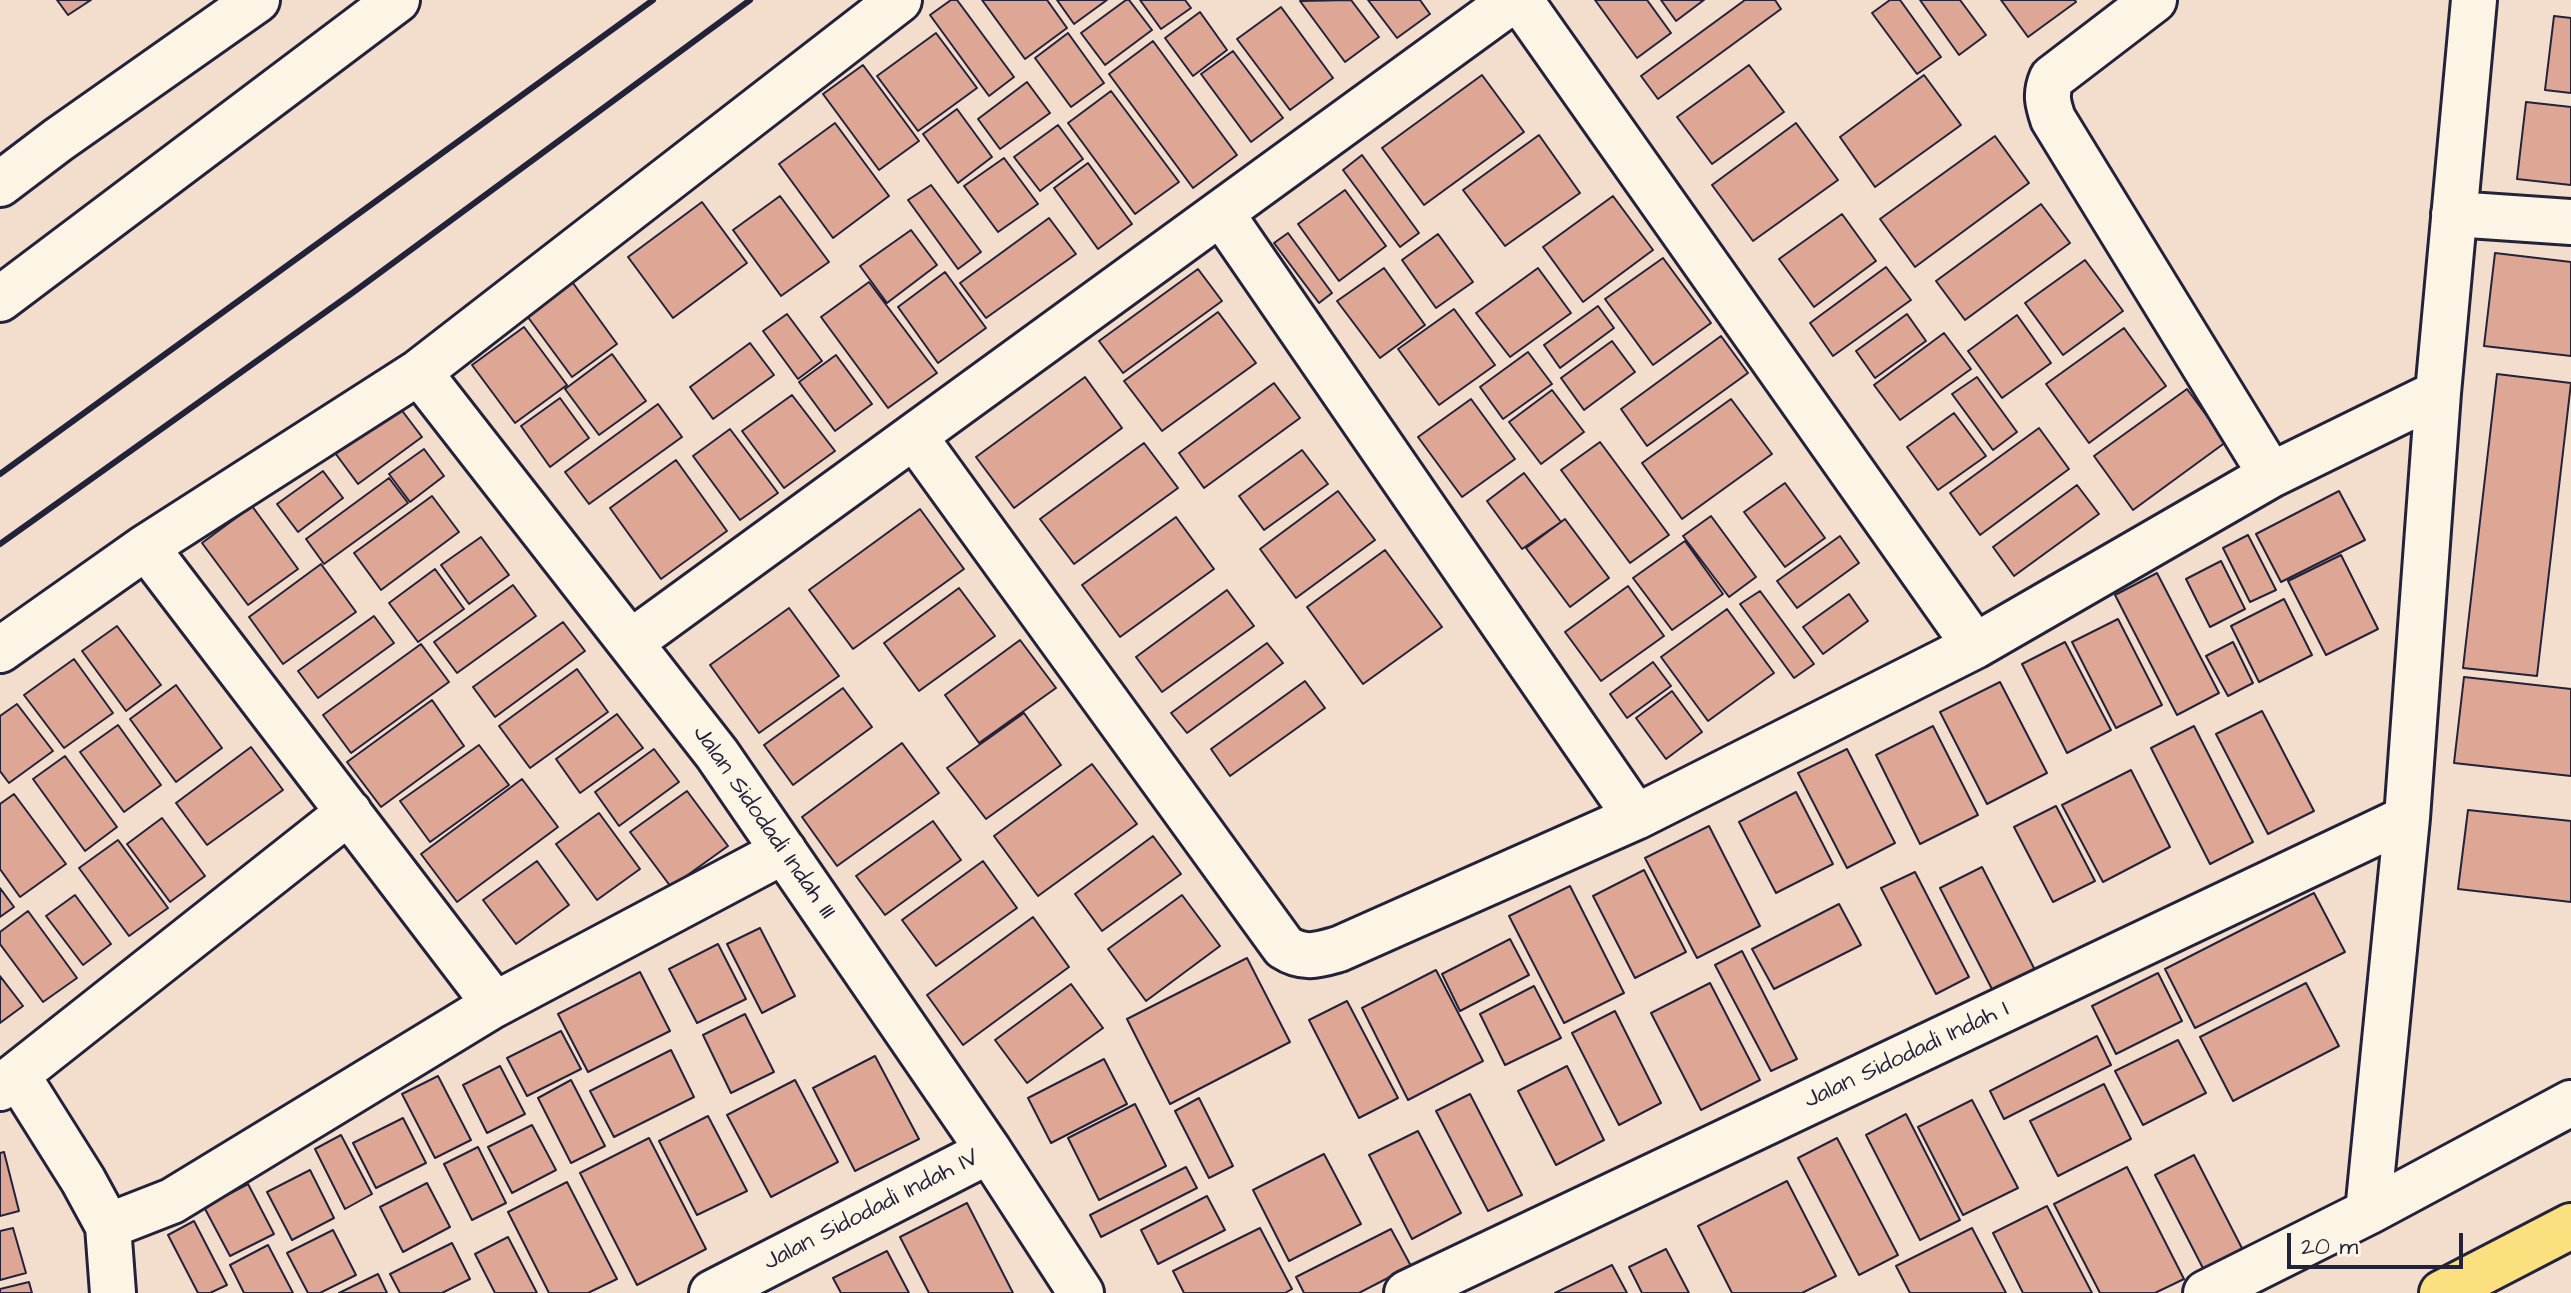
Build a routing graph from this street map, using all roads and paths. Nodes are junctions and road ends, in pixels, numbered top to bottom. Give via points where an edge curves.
1 (257, 0) edge
2 (397, 0) edge
3 (899, 0) edge
4 (1513, 0) edge
5 (1520, 0) edge
6 (2154, 0) edge
7 (2474, 0) edge
8 (0, 184) edge
9 (1221, 213) junction
10 (2454, 214) junction
11 (2571, 222) edge
12 (0, 299) edge
13 (419, 372) junction
14 (2438, 393) junction
15 (914, 436) junction
16 (2271, 475) junction
17 (146, 547) junction
18 (631, 642) junction
19 (1975, 646) junction
20 (0, 650) edge
21 (349, 812) junction
22 (1636, 817) junction
23 (2407, 818) junction
24 (784, 851) junction
25 (492, 1006) junction
26 (8, 1081) edge
27 (2571, 1103) edge
28 (989, 1151) junction
29 (2368, 1212) junction
30 (108, 1226) junction
31 (2571, 1226) edge
32 (113, 1293) edge
33 (712, 1293) edge
34 (1081, 1293) edge
35 (1407, 1293) edge
36 (2206, 1293) edge
37 (2442, 1293) edge

1 - 8 street
2 - 12 street
3 - 13 street
4 - 9 street
5 - 19 street
6 - 16 street via 2052,78 2047,101 2053,119
7 - 10 street
9 - 15 street
9 - 22 street
10 - 11 street
10 - 14 street
13 - 17 street
13 - 18 street, Jalan Sidodadi Indah III
14 - 16 street
14 - 23 street
15 - 18 street
15 - 22 street via 1284,947 1295,954 1306,957 1339,949
16 - 19 street
17 - 20 street
17 - 21 street
18 - 24 street, Jalan Sidodadi Indah III
19 - 22 street
21 - 25 street
21 - 26 street
23 - 29 street
23 - 35 street, Jalan Sidodadi Indah I
24 - 25 street
24 - 28 street, Jalan Sidodadi Indah III
25 - 30 street via 172,1201
26 - 30 street via 83,1180
27 - 29 street
28 - 33 street, Jalan Sidodadi Indah IV
28 - 34 street, Jalan Sidodadi Indah III
29 - 36 street
30 - 32 street
31 - 37 highway

